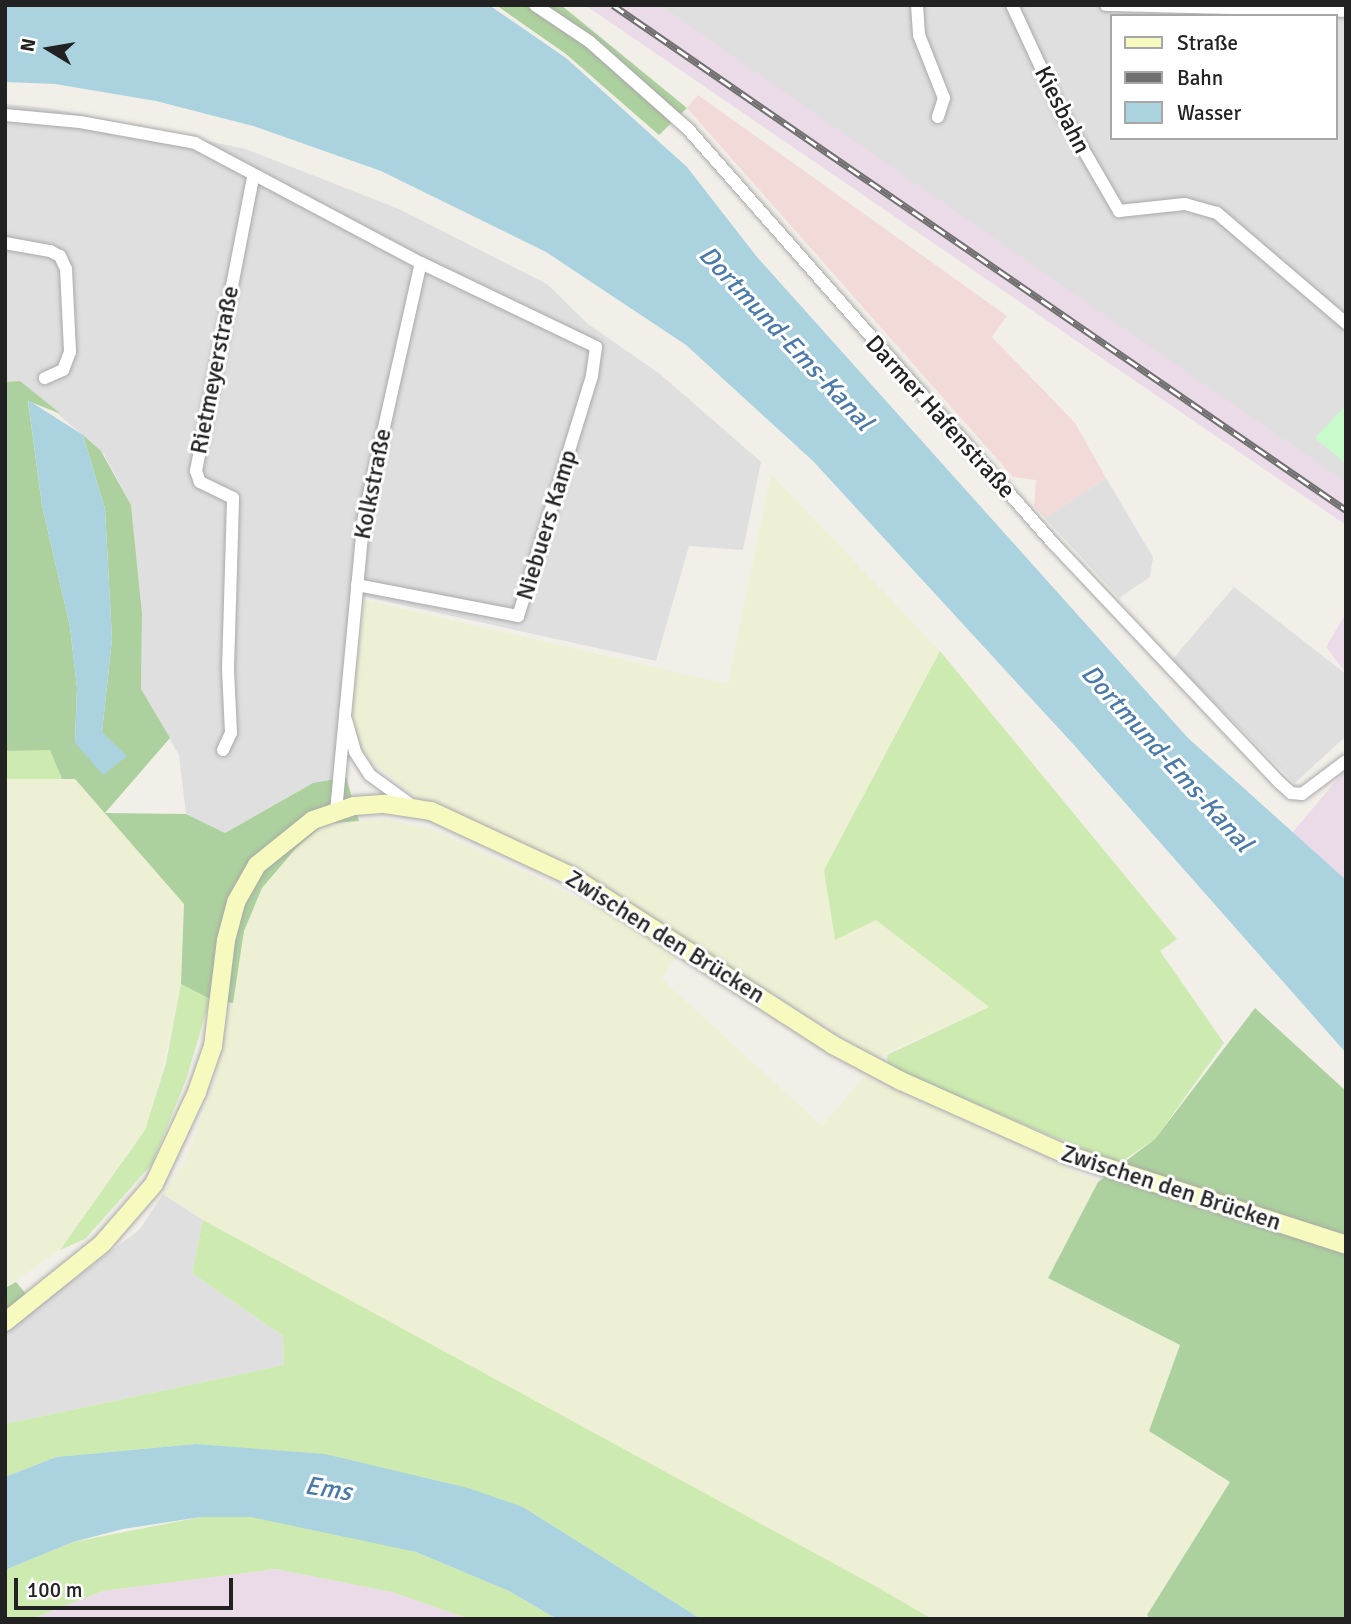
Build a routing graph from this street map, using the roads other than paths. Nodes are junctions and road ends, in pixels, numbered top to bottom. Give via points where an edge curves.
1 (535, 5) edge
2 (918, 5) edge
3 (1012, 5) edge
4 (1106, 5) edge
5 (1268, 8) edge
6 (1346, 11) edge
7 (5, 115) edge
8 (938, 117) dead end
9 (253, 177) junction
10 (5, 243) edge
11 (421, 263) junction
12 (1346, 323) edge
13 (45, 378) dead end
14 (357, 585) junction
15 (343, 709) junction
16 (223, 750) dead end
17 (1346, 761) edge
18 (415, 807) junction
19 (335, 811) junction
20 (1346, 1245) edge
21 (5, 1322) edge

1 - 17 street, Darmer Hafenstraße via 590,42 688,129 1053,543 1280,783 1291,793 1302,794
2 - 8 street via 919,36 944,98
3 - 12 street, Kiesbahn via 1061,111 1119,211 1185,204 1217,213
4 - 5 street
5 - 6 street
7 - 9 street via 80,122 195,143
9 - 11 street
9 - 16 street, Rietmeyerstraße via 196,471 205,486 233,498 228,669 231,733
10 - 13 street via 50,251 60,256 66,269 70,352 63,370
11 - 14 street, Kolkstraße via 365,517
11 - 14 street, Niebuers Kamp via 589,341 598,356 518,616
14 - 15 street, Kolkstraße
15 - 18 street, Kolkstraße via 355,752 370,775
15 - 19 street, Kolkstraße
18 - 19 street, Zwischen den Brücken via 385,804
18 - 20 street, Zwischen den Brücken via 572,876 833,1045 901,1081 1065,1154
19 - 21 street, Zwischen den Brücken via 294,834 257,865 236,902 226,940 213,1046 197,1093 153,1184 102,1244

